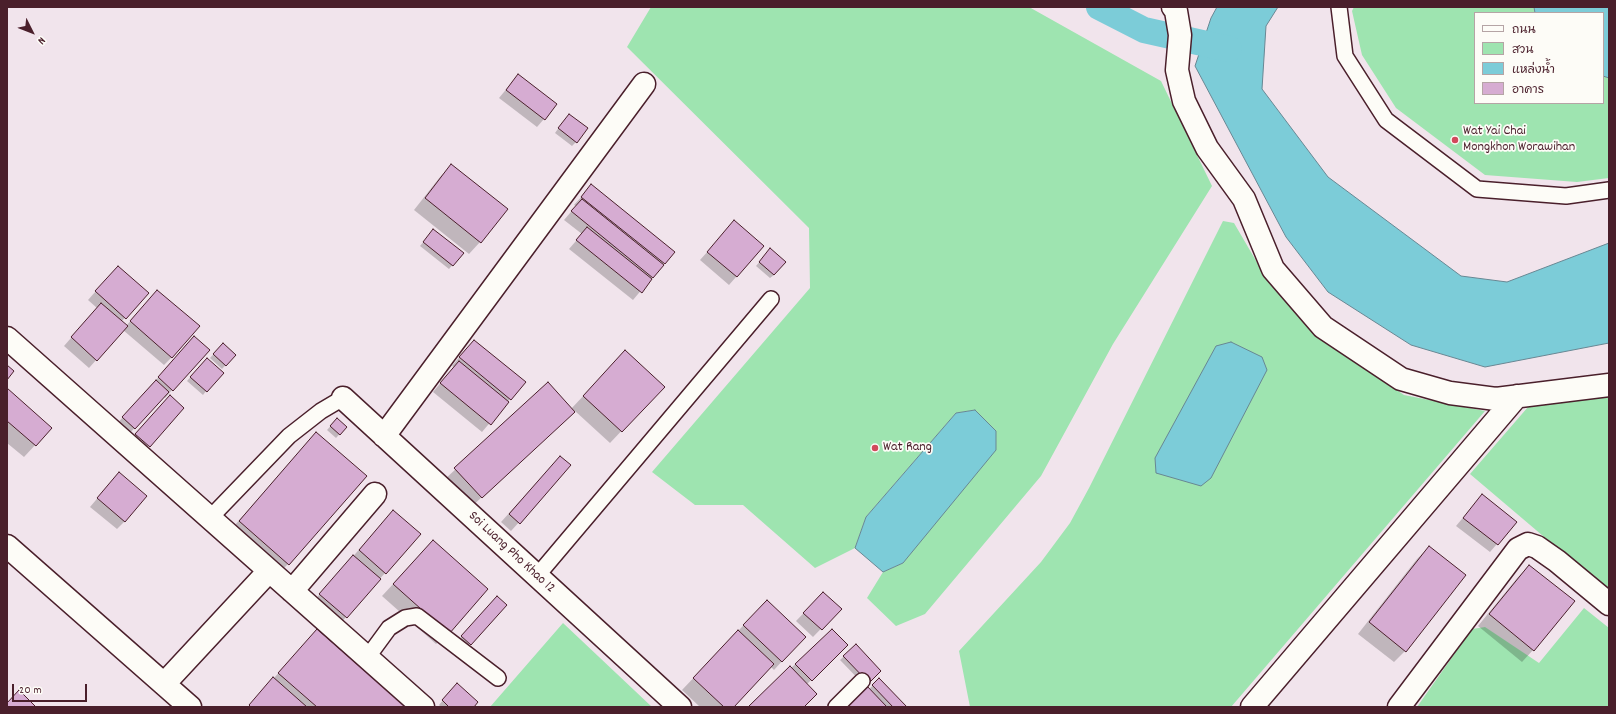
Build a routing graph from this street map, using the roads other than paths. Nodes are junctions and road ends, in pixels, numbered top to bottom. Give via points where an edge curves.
1 (1173, 7) edge
2 (1339, 7) edge
3 (644, 84) dead end
4 (1609, 190) edge
5 (771, 299) dead end
6 (7, 338) edge
7 (1609, 385) edge
8 (1517, 396) junction
9 (343, 398) joint
10 (384, 436) junction
11 (375, 494) dead end
12 (210, 518) junction
13 (7, 546) edge
14 (270, 571) junction
15 (536, 576) junction
16 (292, 591) junction
17 (1609, 604) edge
18 (367, 658) junction
19 (498, 678) dead end
20 (862, 682) dead end
21 (164, 684) junction
22 (190, 707) edge
23 (423, 707) edge
24 (680, 707) edge
25 (836, 707) edge
26 (1252, 707) edge
27 (1399, 707) edge

1 - 8 street via 1180,35 1177,70 1187,108 1207,148 1244,199 1273,269 1323,327 1401,379 1450,393 1496,399
2 - 4 lane via 1345,56 1386,120 1477,189 1566,196
3 - 10 street
5 - 15 lane
6 - 12 street
7 - 8 street
8 - 26 street
9 - 10 street, Soi Luang Pho Khao 12
9 - 12 lane via 321,411 289,436
10 - 15 street, Soi Luang Pho Khao 12
11 - 16 street
12 - 14 street
13 - 21 street
14 - 16 street
14 - 21 street
15 - 24 street, Soi Luang Pho Khao 12
16 - 18 street
17 - 27 street via 1557,561 1528,544 1518,549
18 - 19 lane via 389,628 405,618 417,616
18 - 23 street
20 - 25 lane
21 - 22 street

